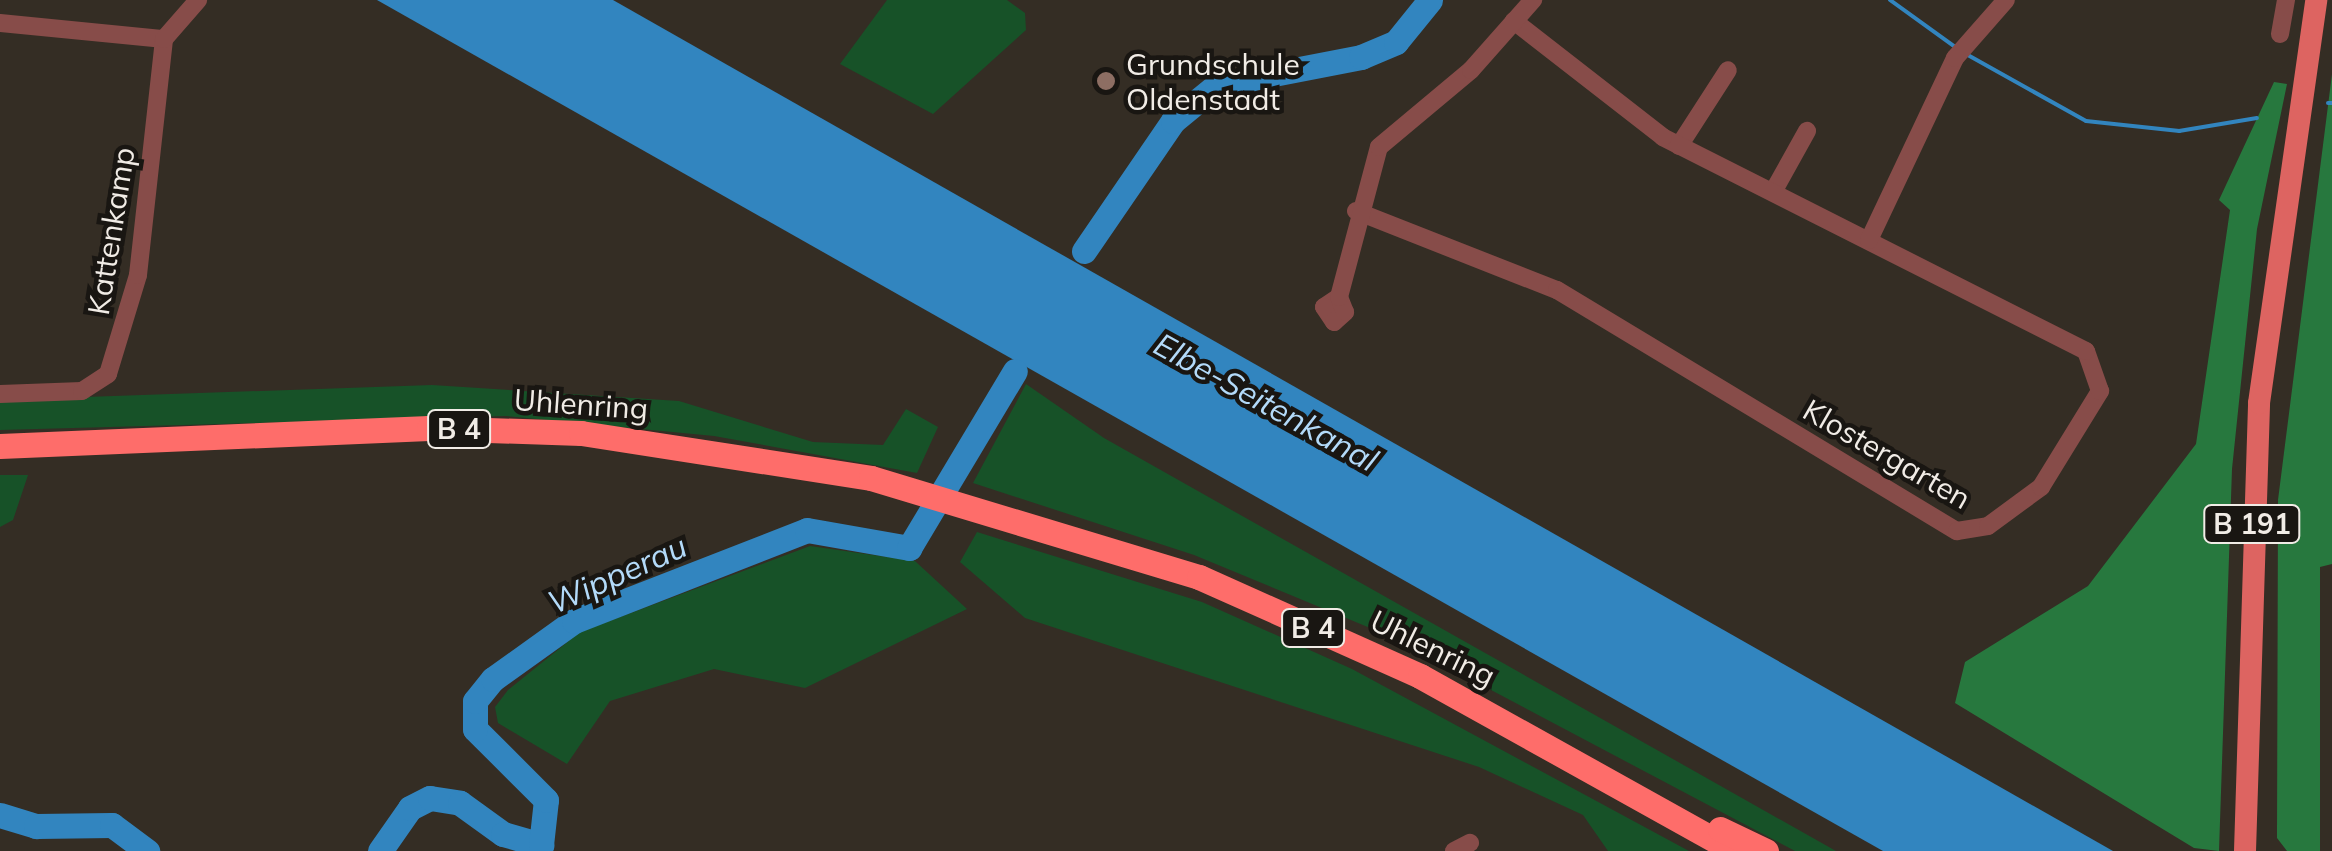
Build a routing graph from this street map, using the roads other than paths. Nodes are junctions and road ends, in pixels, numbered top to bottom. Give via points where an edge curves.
1 (198, 0) edge
2 (1533, 0) edge
3 (2006, 0) edge
4 (2286, 0) edge
5 (2316, 0) edge
6 (1514, 21) junction
7 (0, 23) edge
8 (2280, 34) dead end
9 (164, 39) junction
10 (1728, 70) dead end
11 (1807, 131) dead end
12 (1679, 146) junction
13 (1773, 192) junction
14 (1356, 211) junction
15 (1869, 240) junction
16 (1339, 297) dead end
17 (0, 394) edge
18 (0, 446) edge
19 (1639, 792) junction
20 (1734, 851) edge
21 (1766, 851) edge
22 (2245, 851) edge

1 - 9 street
2 - 6 street
3 - 15 street via 1955,58
4 - 8 street
5 - 22 main road, B 191 via 2260,403
6 - 12 street, Klostergarten
6 - 14 street via 1379,147
7 - 9 street
9 - 17 street, Kattenkamp via 138,275 118,354 95,388
10 - 12 street
11 - 13 street
12 - 13 street, Klostergarten
13 - 15 street, Klostergarten
14 - 15 street, Klostergarten via 1557,290 1972,533 2049,477 2100,391 2098,371 2086,351
14 - 16 street
18 - 19 highway, Uhlenring / B 4 via 429,428 582,434 710,446 914,489 1199,577 1420,676
19 - 20 highway, Uhlenring / B 4
19 - 21 highway

